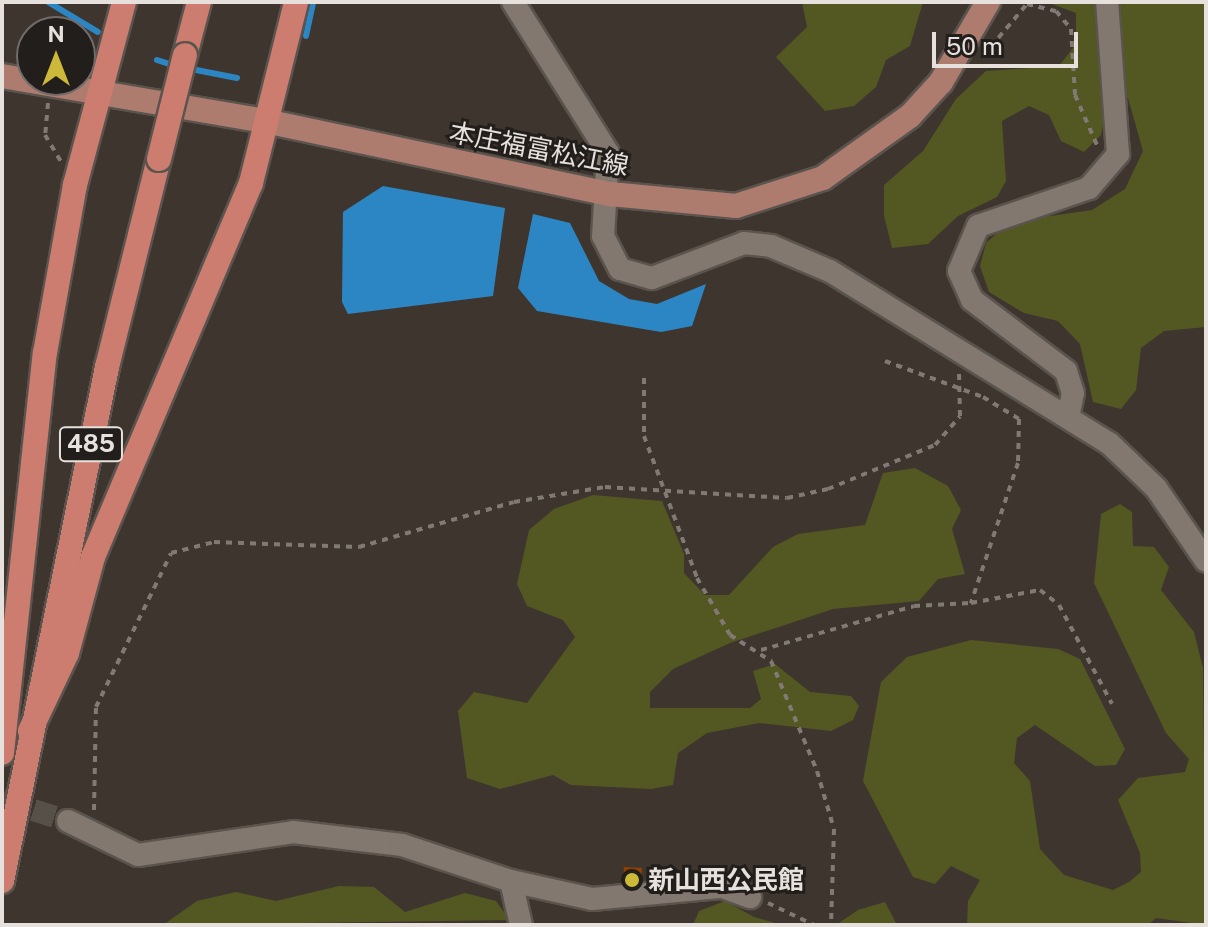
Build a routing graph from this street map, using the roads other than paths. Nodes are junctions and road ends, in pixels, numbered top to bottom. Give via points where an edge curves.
1 (124, 2) edge
2 (199, 2) edge
3 (296, 2) edge
4 (513, 2) edge
5 (988, 2) edge
6 (1107, 2) edge
7 (2, 76) edge
8 (99, 91) junction
9 (270, 122) junction
10 (610, 194) junction
11 (1069, 413) junction
12 (1206, 561) edge
13 (30, 731) junction
14 (2, 753) edge
15 (78, 825) tunnel mouth
16 (2, 881) edge
17 (511, 881) junction
18 (750, 897) road end
19 (521, 925) edge

1 - 8 highway
2 - 13 highway, 485, bridge
3 - 9 highway
4 - 10 street via 593,119 608,153
5 - 10 main road, 本庄福富松江線 via 941,82 910,116 823,178 736,206
6 - 11 street via 1121,133 1110,167 1089,188 992,217 961,255 959,271 972,300 1066,371 1073,393
7 - 8 main road, 本庄福富松江線
8 - 9 main road, 本庄福富松江線
8 - 14 highway via 45,353
9 - 10 main road, 本庄福富松江線
9 - 13 highway via 189,343 93,557 67,653
10 - 11 street via 603,236 609,256 635,276 652,278 744,243 771,246 830,271
11 - 12 street via 1156,488
13 - 16 highway, 485
15 - 17 street via 138,855 319,834 402,845
17 - 18 street via 592,899 722,887
17 - 19 street

